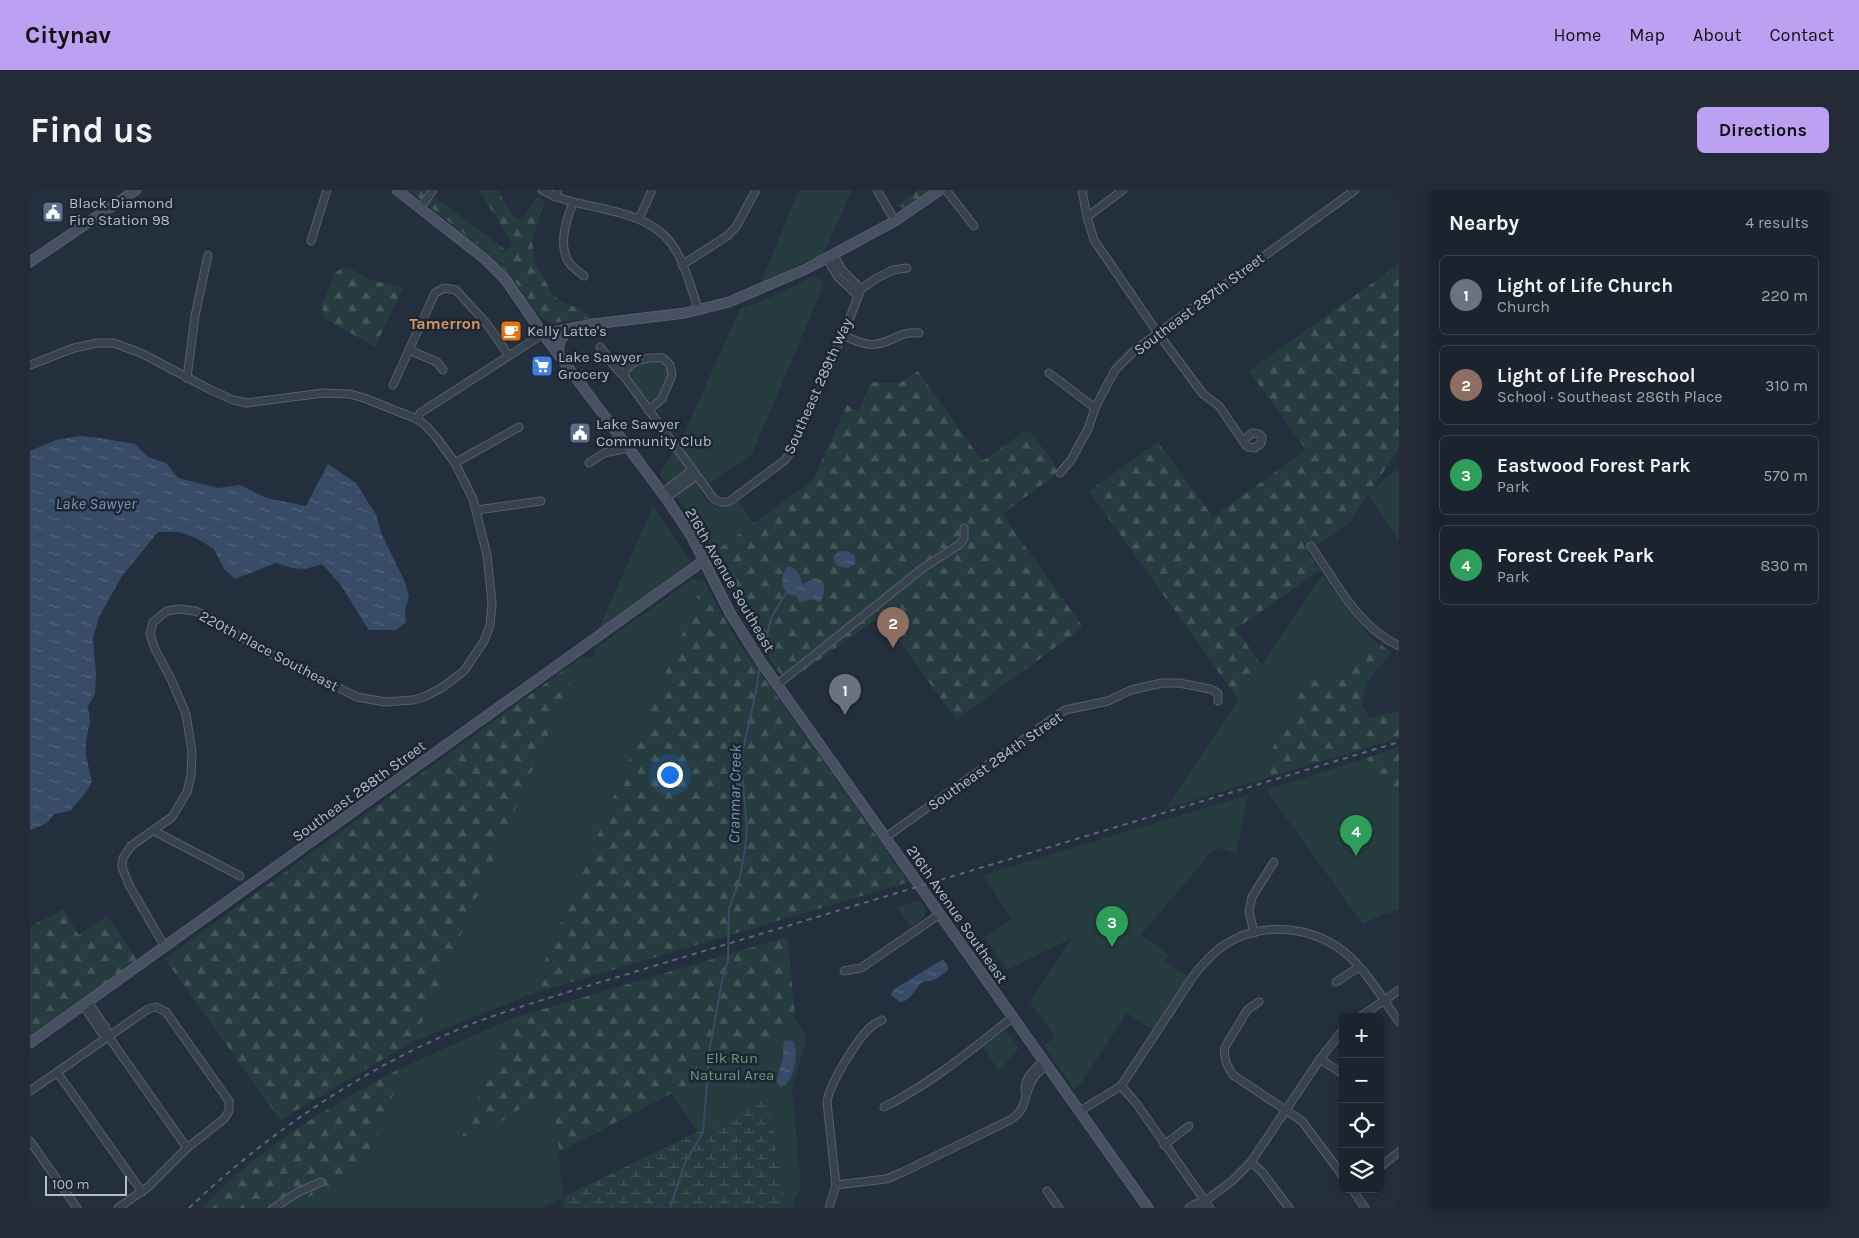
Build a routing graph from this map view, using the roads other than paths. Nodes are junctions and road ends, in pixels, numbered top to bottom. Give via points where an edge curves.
1 (136, 190) edge
2 (327, 190) edge
3 (397, 190) edge
4 (433, 190) edge
5 (542, 190) edge
6 (652, 190) edge
7 (756, 190) edge
8 (877, 190) edge
9 (940, 190) edge
10 (946, 190) edge
11 (1082, 190) edge
12 (1123, 190) edge
13 (1355, 190) edge
14 (556, 194) edge
15 (572, 203) junction
16 (420, 208) junction
17 (1087, 217) junction
18 (639, 218) junction
19 (895, 221) junction
20 (974, 226) dead end
21 (311, 241) dead end
22 (830, 255) junction
23 (208, 256) dead end
24 (30, 262) edge
25 (682, 265) junction
26 (907, 268) dead end
27 (584, 276) dead end
28 (860, 292) junction
29 (699, 311) junction
30 (575, 328) junction
31 (1158, 332) junction
32 (919, 333) dead end
33 (543, 334) junction
34 (843, 335) junction
35 (600, 347) dead end
36 (409, 350) junction
37 (509, 356) junction
38 (559, 356) junction
39 (30, 365) edge
40 (443, 370) dead end
41 (1049, 373) dead end
42 (624, 376) junction
43 (186, 378) junction
44 (393, 385) dead end
45 (1095, 408) junction
46 (648, 410) junction
47 (417, 418) junction
48 (519, 427) dead end
49 (1245, 444) dead end
50 (628, 448) junction
51 (589, 462) dead end
52 (455, 463) junction
53 (694, 473) junction
54 (1060, 474) dead end
55 (664, 496) junction
56 (541, 501) dead end
57 (477, 510) junction
58 (964, 528) dead end
59 (1311, 546) dead end
60 (703, 561) junction
61 (1399, 646) edge
62 (778, 684) junction
63 (1218, 702) dead end
64 (154, 831) junction
65 (886, 837) junction
66 (1274, 862) dead end
67 (240, 876) dead end
68 (940, 914) junction
69 (1254, 933) junction
70 (165, 947) junction
71 (1359, 967) junction
72 (844, 971) dead end
73 (1336, 982) dead end
74 (1399, 990) edge
75 (1383, 1000) junction
76 (1259, 1002) dead end
77 (85, 1004) junction
78 (1365, 1013) edge
79 (1013, 1017) junction
80 (882, 1020) dead end
81 (1399, 1022) edge
82 (1339, 1035) edge
83 (108, 1036) junction
84 (30, 1043) edge
85 (1320, 1059) junction
86 (1046, 1063) junction
87 (1339, 1071) edge
88 (57, 1072) junction
89 (1121, 1086) junction
90 (30, 1091) edge
91 (884, 1107) dead end
92 (1286, 1109) junction
93 (1080, 1111) junction
94 (1189, 1126) dead end
95 (30, 1141) edge
96 (1164, 1145) junction
97 (187, 1148) junction
98 (1399, 1152) edge
99 (1251, 1162) junction
100 (1384, 1164) edge
101 (1339, 1171) edge
102 (321, 1182) dead end
103 (836, 1185) junction
104 (1046, 1191) dead end
105 (142, 1192) junction
106 (1355, 1193) edge
107 (1205, 1201) junction
108 (77, 1208) edge
109 (118, 1208) edge
110 (274, 1208) edge
111 (829, 1208) edge
112 (1059, 1208) edge
113 (1148, 1208) edge
114 (1189, 1208) edge
115 (1199, 1208) edge
116 (1210, 1208) edge
117 (1289, 1208) edge
118 (1365, 1208) edge

1 - 24 street
2 - 21 street
3 - 16 street, 216th Avenue Southeast
4 - 16 street
5 - 14 street
6 - 18 street
7 - 25 street via 736,227
8 - 19 street
9 - 19 street
10 - 20 street
11 - 17 street
12 - 17 street
13 - 31 street, Southeast 287th Street
14 - 15 street
15 - 18 street
15 - 27 street via 564,251 570,264
16 - 33 street, 216th Avenue Southeast via 495,268
17 - 31 street via 1094,240
18 - 25 street via 671,243
19 - 22 street
22 - 28 street
22 - 29 street via 754,292
23 - 43 street
25 - 29 street
26 - 28 street via 893,270 877,278
28 - 34 street, Southeast 289th Way
29 - 30 street
30 - 33 street
30 - 38 street via 562,337 558,346
31 - 45 street, Southeast 287th Street via 1115,370
31 - 49 street via 1203,394 1219,406
32 - 34 street via 908,332 880,344 859,342
33 - 37 street
33 - 38 street, 216th Avenue Southeast
34 - 53 street, Southeast 289th Way via 785,460 723,503 714,499
35 - 42 street
36 - 37 street via 435,293 448,288 456,290 487,324
36 - 40 street via 436,362
36 - 44 street
37 - 47 street
38 - 50 street, 216th Avenue Southeast
39 - 43 street via 74,348 114,343 143,354
41 - 45 street
42 - 46 street
42 - 46 street via 634,361 663,358 670,365 672,376 662,399
43 - 47 street via 233,400 247,403 339,393 364,398
45 - 54 street, Southeast 287th Street via 1088,429
46 - 53 street
47 - 52 street, 220th Place Southeast
48 - 52 street
50 - 51 street via 604,453
50 - 55 street, 216th Avenue Southeast
52 - 57 street, 220th Place Southeast
53 - 55 street
55 - 60 street, 216th Avenue Southeast via 692,537
56 - 57 street
57 - 64 street, 220th Place Southeast via 488,555 492,615 484,641 464,671 424,697 397,702 357,698 257,648 195,611 175,609 153,622 150,634 186,714 192,752 190,786 172,817
58 - 62 street via 964,539 960,544 923,568
59 - 61 street via 1362,619 1382,637
60 - 62 street, 216th Avenue Southeast via 730,613
60 - 70 street, Southeast 288th Street
62 - 65 street, 216th Avenue Southeast
63 - 65 street, Southeast 284th Street via 1218,693 1210,689 1162,683 1131,690 1108,702 1065,710
64 - 67 street
64 - 70 street via 131,846 123,858 122,867
65 - 68 street, 216th Avenue Southeast
66 - 69 street via 1249,907
68 - 72 street via 861,968
68 - 79 street, 216th Avenue Southeast
69 - 71 street via 1271,929 1304,932 1337,947
69 - 89 street via 1221,947 1206,960
70 - 77 street, Southeast 288th Street
71 - 73 street
71 - 75 street
74 - 75 street
75 - 78 street
75 - 81 street
76 - 92 street via 1248,1009 1225,1047 1225,1060 1233,1075
77 - 83 street via 106,1028
77 - 84 street, Southeast 288th Street
79 - 86 street, 216th Avenue Southeast
79 - 91 street via 936,1078
80 - 103 street via 865,1033 828,1093
82 - 85 street
83 - 88 street
83 - 97 street
83 - 97 street via 144,1011 156,1007 166,1012 229,1101 229,1111 224,1119
85 - 87 street
85 - 92 street
86 - 93 street, 216th Avenue Southeast
86 - 103 street via 1026,1079 1026,1100 1017,1116 900,1173
88 - 90 street
88 - 105 street
89 - 93 street
89 - 96 street
92 - 99 street
92 - 101 street via 1302,1121
93 - 113 street, 216th Avenue Southeast
94 - 96 street
95 - 108 street
96 - 107 street
97 - 105 street
98 - 100 street
99 - 107 street
99 - 117 street
102 - 110 street via 303,1189
103 - 111 street
104 - 112 street
105 - 109 street
106 - 118 street
107 - 114 street
107 - 115 street
107 - 116 street

